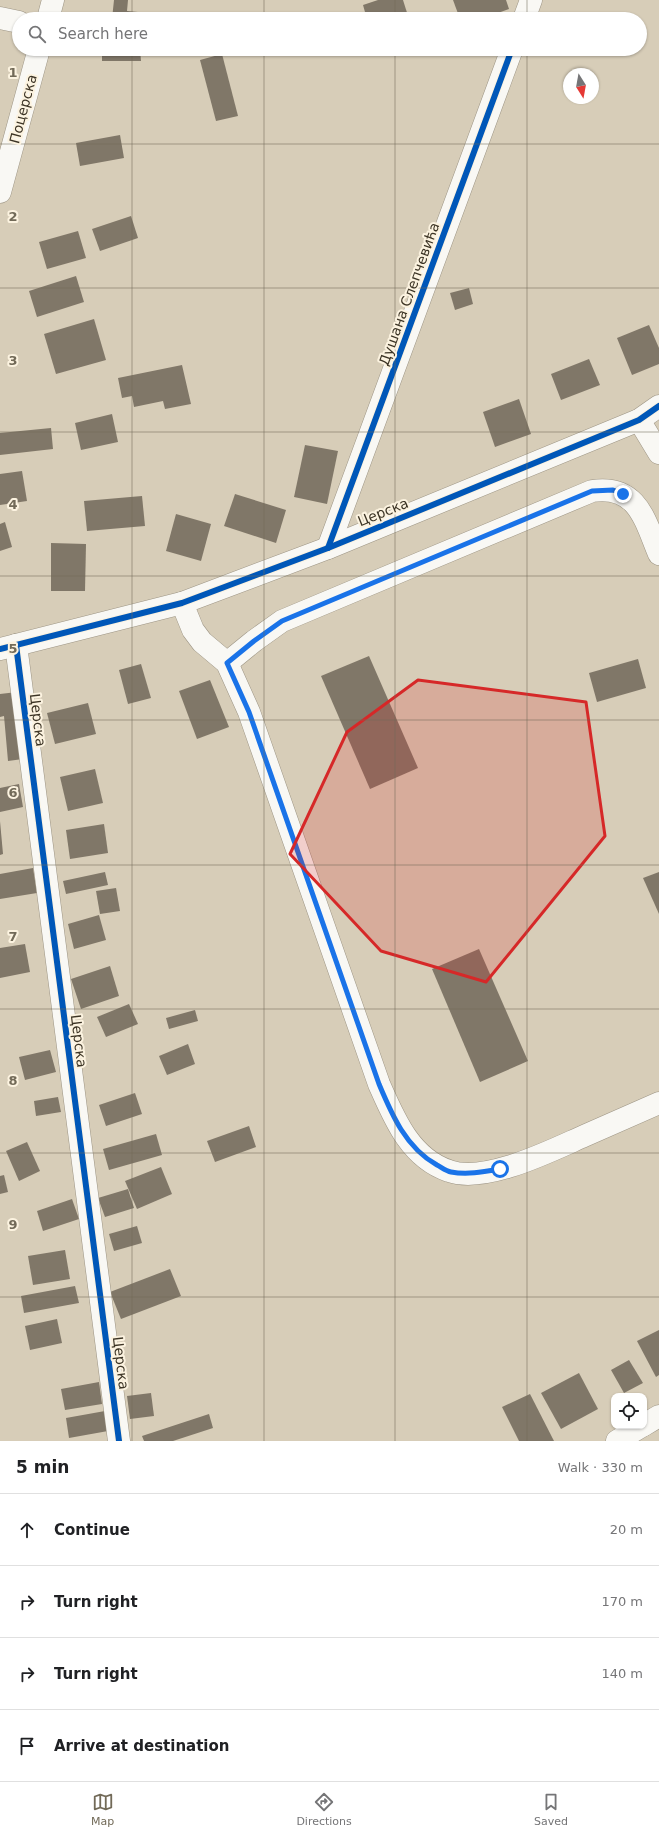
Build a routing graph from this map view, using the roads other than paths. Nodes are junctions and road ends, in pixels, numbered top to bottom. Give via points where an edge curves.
1 (54, 0) edge
2 (531, 0) edge
3 (50, 12) edge
4 (527, 12) edge
5 (0, 18) edge
6 (12, 21) edge
7 (37, 56) edge
8 (509, 56) edge
9 (0, 192) edge
10 (659, 406) edge
11 (639, 420) junction
12 (659, 453) edge
13 (328, 548) junction
14 (659, 554) edge
15 (182, 603) junction
16 (8, 647) edge
17 (227, 663) junction
18 (659, 1103) edge
19 (659, 1416) edge
20 (647, 1423) edge
21 (636, 1429) edge
22 (119, 1441) edge
23 (617, 1441) edge

1 - 3 street
2 - 4 street
5 - 6 street
7 - 9 street, Поцерска
8 - 13 street, Душана Слепчевића
10 - 11 street, Церска
11 - 12 street
11 - 13 street, Церска
13 - 15 street, Церска
14 - 17 street via 643,516 631,499 613,490 592,491 282,621
15 - 16 street, Церска
15 - 17 street via 193,630 202,642
16 - 22 street, Церска
17 - 18 street via 249,712 379,1084 395,1121 412,1144 430,1161 449,1172 473,1174 500,1169 534,1158
19 - 20 street
21 - 23 street

